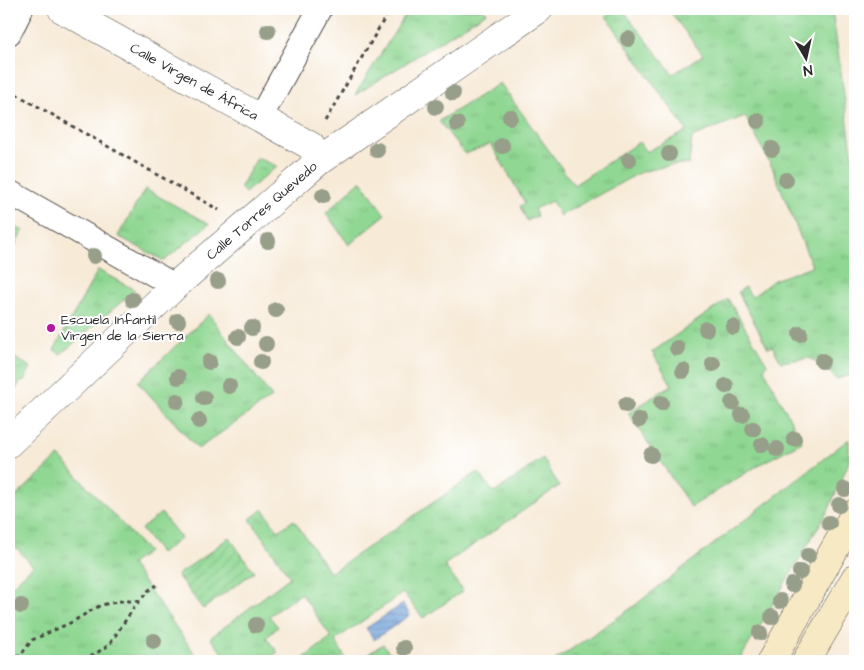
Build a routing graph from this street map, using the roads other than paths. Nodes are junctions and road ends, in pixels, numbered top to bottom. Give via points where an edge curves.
1 (21, 9) edge
2 (62, 9) edge
3 (320, 9) edge
4 (539, 9) edge
5 (9, 32) edge
6 (260, 118) junction
7 (315, 154) junction
8 (9, 192) edge
9 (175, 286) junction
10 (9, 443) edge
11 (855, 513) edge
12 (855, 578) edge
13 (771, 661) edge
14 (806, 661) edge

1 - 5 street
2 - 6 street, Calle Virgen de África
3 - 6 street
4 - 7 street, Calle Torres Quevedo
6 - 7 street, Calle Virgen de África
7 - 9 street, Calle Torres Quevedo via 245,225
8 - 9 street
9 - 10 street, Calle Torres Quevedo
11 - 13 main road
12 - 14 main road

